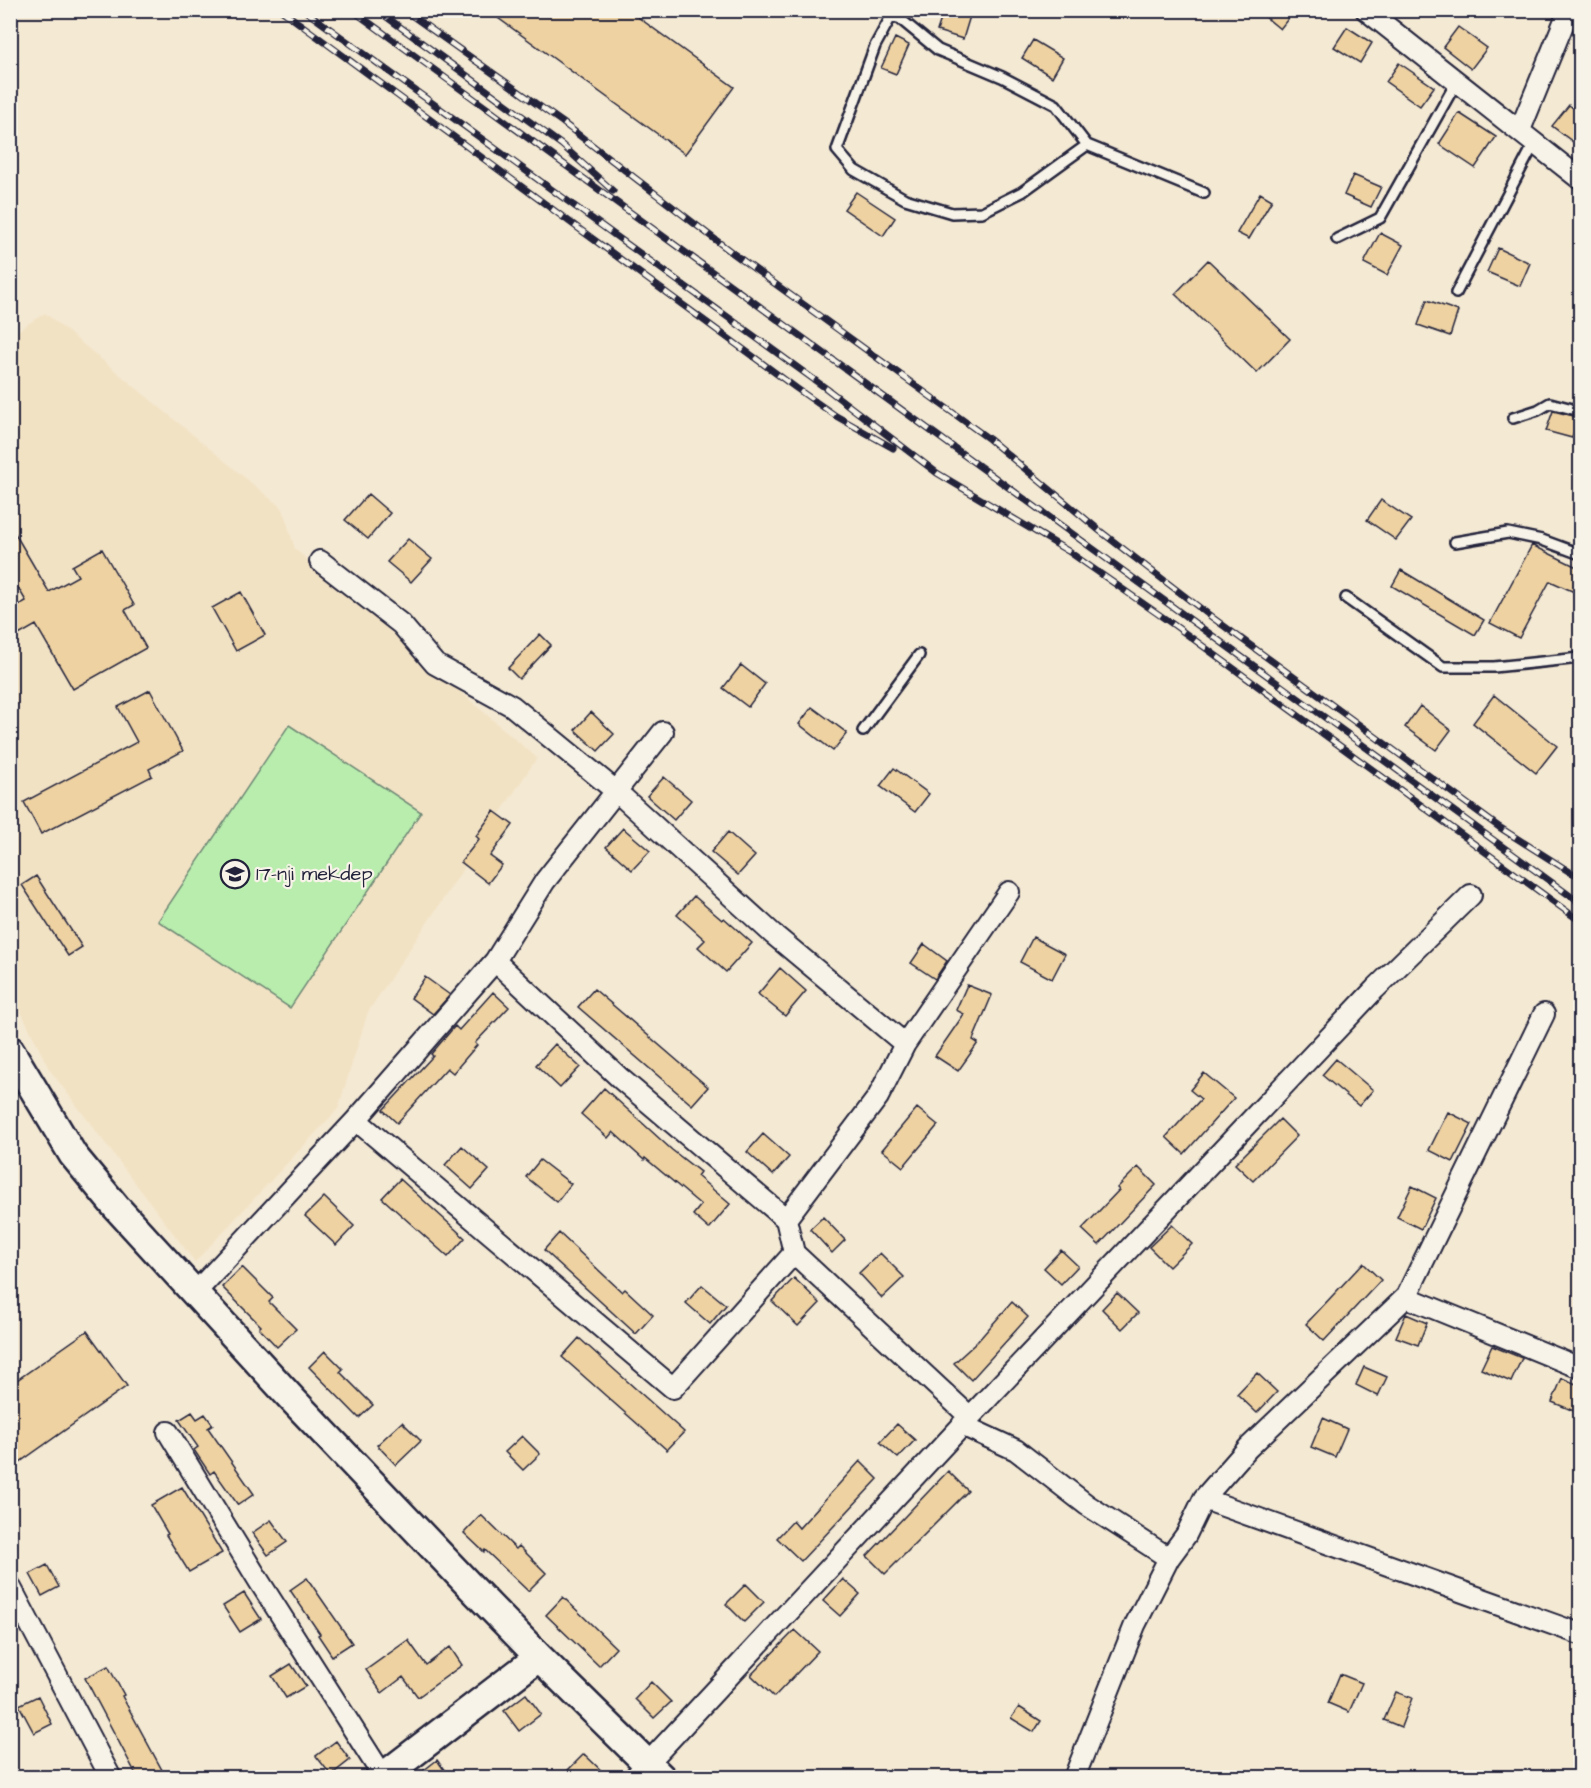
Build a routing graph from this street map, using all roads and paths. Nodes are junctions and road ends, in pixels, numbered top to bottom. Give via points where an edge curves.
1 (1366, 10) edge
2 (1569, 10) edge
3 (893, 12) edge
4 (1458, 81) junction
5 (1527, 136) junction
6 (1087, 145) junction
7 (1581, 179) edge
8 (1204, 193) dead end
9 (1337, 238) dead end
10 (1456, 293) dead end
11 (1581, 411) edge
12 (1513, 418) dead end
13 (1455, 542) dead end
14 (1581, 554) edge
15 (320, 561) dead end
16 (1346, 598) dead end
17 (919, 654) dead end
18 (1581, 658) edge
19 (863, 730) dead end
20 (663, 732) dead end
21 (617, 792) junction
22 (1009, 892) dead end
23 (1471, 895) dead end
24 (495, 962) junction
25 (1544, 1014) dead end
26 (905, 1044) junction
27 (10, 1050) edge
28 (356, 1120) junction
29 (786, 1220) junction
30 (794, 1253) junction
31 (194, 1294) junction
32 (1406, 1297) junction
33 (1581, 1368) edge
34 (966, 1421) junction
35 (168, 1432) dead end
36 (1204, 1499) junction
37 (1169, 1558) junction
38 (10, 1586) edge
39 (1581, 1634) edge
40 (539, 1657) junction
41 (648, 1773) edge
42 (382, 1777) edge
43 (111, 1778) edge
44 (1074, 1778) edge

1 - 4 street
2 - 5 street
3 - 6 lane via 938,50 1056,105
3 - 6 lane via 875,46 837,150 854,170 905,199 952,213 982,212 1022,192
4 - 5 street
4 - 9 lane via 1380,218
5 - 7 street
5 - 10 lane
6 - 8 lane
11 - 12 lane via 1550,403
13 - 14 lane via 1508,533
15 - 21 street via 401,624 435,664 512,706
16 - 18 lane via 1443,667 1494,668
17 - 19 lane
20 - 21 street
21 - 24 street via 545,881
21 - 26 street via 773,934
22 - 26 street
23 - 34 street via 1374,989
24 - 28 street
24 - 29 street via 621,1079
25 - 32 street
26 - 29 street via 878,1097
27 - 31 street via 73,1155
28 - 30 street via 673,1388
28 - 31 street
29 - 30 street
30 - 34 street
31 - 40 street
32 - 33 street
32 - 36 street via 1248,1448
34 - 37 street via 1016,1450 1087,1504
34 - 41 street
35 - 42 street
36 - 37 street
36 - 39 street
37 - 44 street via 1135,1625
38 - 43 street
40 - 41 street
40 - 42 street

